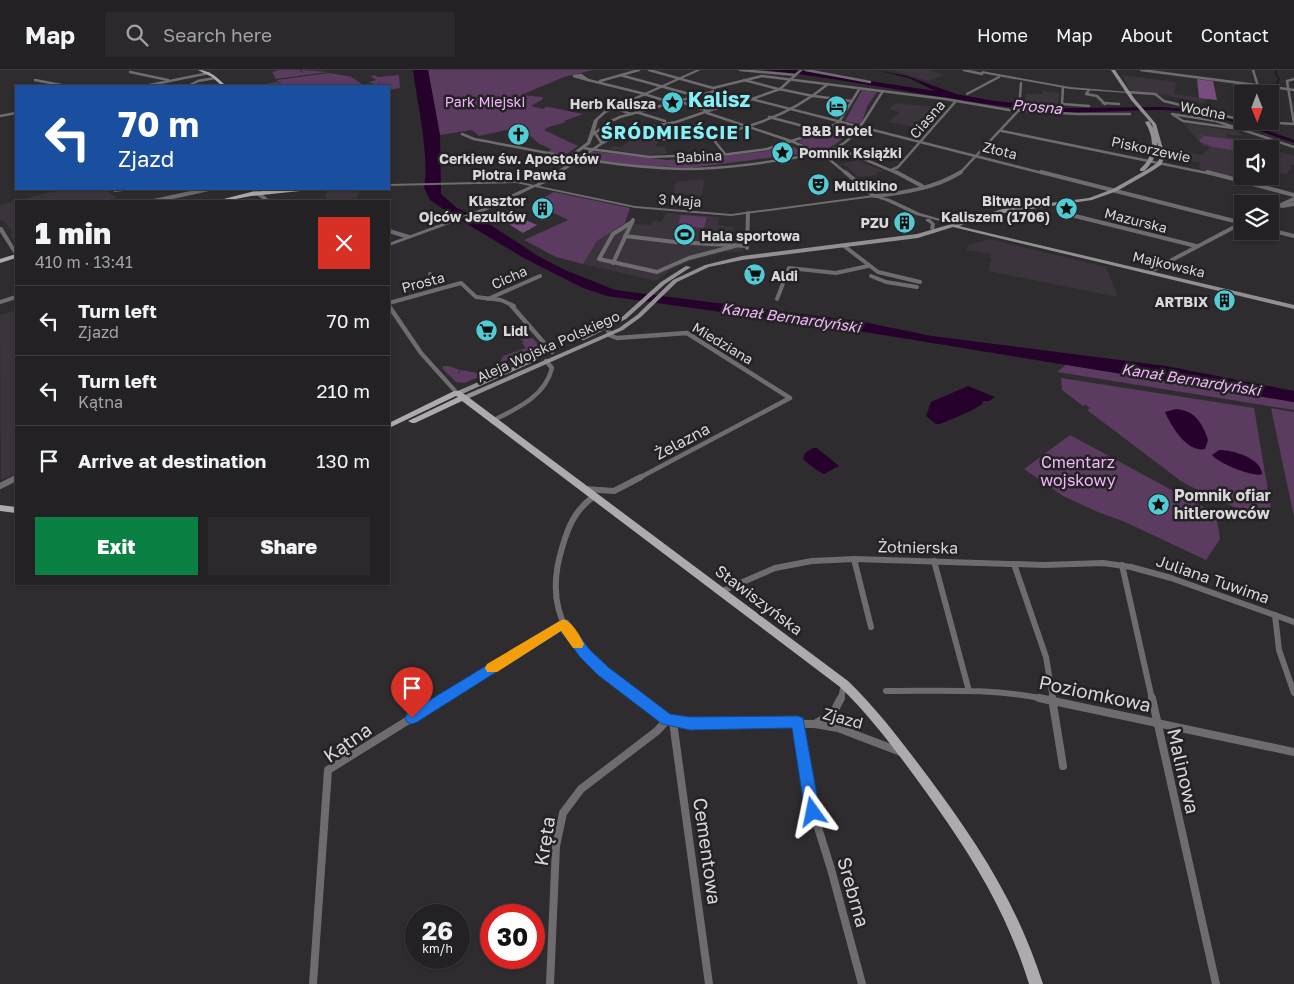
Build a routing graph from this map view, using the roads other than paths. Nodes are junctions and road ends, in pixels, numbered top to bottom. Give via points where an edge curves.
1 (200, 70) edge
2 (639, 70) edge
3 (649, 70) edge
4 (700, 70) edge
5 (740, 70) edge
6 (806, 70) edge
7 (829, 70) edge
8 (964, 70) edge
9 (1109, 70) edge
10 (1113, 70) edge
11 (1141, 70) edge
12 (1253, 70) edge
13 (130, 72) dead end
14 (798, 72) edge
15 (982, 72) edge
16 (208, 73) junction
17 (823, 73) junction
18 (620, 75) junction
19 (998, 77) junction
20 (215, 78) junction
21 (681, 79) junction
22 (792, 79) junction
23 (1294, 79) edge
24 (35, 80) dead end
25 (590, 80) junction
26 (743, 80) junction
27 (170, 81) junction
28 (1019, 81) junction
29 (598, 82) junction
30 (870, 82) dead end
31 (828, 84) junction
32 (61, 85) edge
33 (150, 85) edge
34 (190, 85) edge
35 (223, 85) edge
36 (1251, 85) edge
37 (1258, 85) edge
38 (662, 87) junction
39 (1063, 87) junction
40 (860, 88) junction
41 (1279, 88) edge
42 (779, 89) junction
43 (1288, 89) junction
44 (715, 90) junction
45 (1089, 90) junction
46 (1294, 90) edge
47 (883, 91) junction
48 (1121, 92) junction
49 (1127, 92) junction
50 (644, 94) junction
51 (967, 94) dead end
52 (693, 96) dead end
53 (814, 96) junction
54 (751, 99) junction
55 (743, 100) junction
56 (851, 101) junction
57 (956, 101) junction
58 (669, 102) junction
59 (681, 102) junction
60 (1119, 104) dead end
61 (1089, 106) dead end
62 (612, 107) junction
63 (790, 108) junction
64 (1008, 111) junction
65 (1019, 111) junction
66 (636, 112) junction
67 (707, 112) junction
68 (15, 113) edge
69 (631, 114) junction
70 (1130, 114) dead end
71 (0, 116) edge
72 (768, 117) junction
73 (1013, 117) junction
74 (1234, 118) edge
75 (665, 121) dead end
76 (840, 121) junction
77 (1279, 122) edge
78 (672, 123) junction
79 (1294, 123) edge
80 (594, 124) junction
81 (604, 125) junction
82 (744, 126) junction
83 (862, 127) junction
84 (1240, 129) joint
85 (1243, 130) edge
86 (822, 131) junction
87 (1002, 131) junction
88 (594, 132) junction
89 (622, 134) junction
90 (709, 134) junction
91 (699, 136) junction
92 (474, 140) dead end
93 (590, 140) junction
94 (601, 141) junction
95 (791, 142) junction
96 (921, 142) junction
97 (1294, 147) edge
98 (583, 148) junction
99 (838, 148) junction
100 (591, 149) junction
101 (819, 153) junction
102 (725, 154) junction
103 (978, 156) junction
104 (570, 157) junction
105 (576, 159) junction
106 (1153, 161) junction
107 (1161, 162) junction
108 (891, 170) junction
109 (543, 177) junction
110 (511, 181) junction
111 (490, 182) junction
112 (390, 185) edge
113 (535, 186) junction
114 (922, 186) junction
115 (204, 190) edge
116 (253, 190) edge
117 (279, 190) edge
118 (1112, 190) junction
119 (257, 193) junction
120 (1294, 195) edge
121 (874, 196) junction
122 (889, 197) junction
123 (1294, 199) edge
124 (158, 200) edge
125 (225, 200) edge
126 (267, 200) edge
127 (1294, 204) edge
128 (1279, 206) edge
129 (1279, 207) edge
130 (748, 214) junction
131 (1071, 215) dead end
132 (928, 220) junction
133 (1234, 221) edge
134 (953, 224) junction
135 (1234, 227) edge
136 (0, 228) edge
137 (932, 229) junction
138 (390, 231) edge
139 (1279, 232) edge
140 (625, 236) junction
141 (1294, 236) edge
142 (409, 237) junction
143 (390, 245) edge
144 (735, 246) junction
145 (844, 246) junction
146 (1196, 246) junction
147 (15, 253) edge
148 (15, 255) edge
149 (0, 260) edge
150 (612, 263) junction
151 (868, 266) junction
152 (1149, 272) junction
153 (430, 274) dead end
154 (540, 276) dead end
155 (871, 276) dead end
156 (887, 280) junction
157 (920, 282) dead end
158 (439, 284) junction
159 (917, 287) dead end
160 (668, 288) joint
161 (15, 297) edge
162 (488, 299) junction
163 (777, 299) dead end
164 (0, 302) edge
165 (390, 305) edge
166 (390, 306) edge
167 (1294, 307) edge
168 (608, 331) junction
169 (552, 352) junction
170 (546, 361) junction
171 (460, 396) junction
172 (790, 398) joint
173 (492, 421) junction
174 (390, 426) edge
175 (390, 431) edge
176 (15, 478) edge
177 (0, 486) edge
178 (583, 489) junction
179 (593, 497) junction
180 (0, 508) edge
181 (15, 510) edge
182 (854, 559) junction
183 (934, 560) junction
184 (1014, 564) junction
185 (1122, 565) junction
186 (720, 592) junction
187 (1275, 615) junction
188 (1294, 622) edge
189 (563, 624) junction
190 (871, 627) dead end
191 (844, 684) junction
192 (886, 691) dead end
193 (969, 691) junction
194 (1294, 693) edge
195 (1053, 701) junction
196 (670, 721) junction
197 (798, 722) junction
198 (1157, 723) junction
199 (814, 724) junction
200 (1294, 752) edge
201 (904, 753) junction
202 (1063, 766) dead end
203 (312, 984) edge
204 (550, 984) edge
205 (709, 984) edge
206 (862, 984) edge
207 (1036, 984) edge
208 (1216, 984) edge

1 - 16 main road
2 - 18 street
3 - 21 street
4 - 21 street
5 - 14 street
6 - 17 street
7 - 17 street
8 - 15 street
9 - 48 main road
10 - 49 main road
11 - 36 street
12 - 37 street
13 - 27 street
14 - 22 street
15 - 19 street
16 - 20 main road
16 - 27 street
17 - 30 street
18 - 29 street
18 - 38 street
19 - 28 street
19 - 51 street
20 - 34 street
20 - 35 main road
21 - 38 street
21 - 44 street
22 - 26 street via 759,76
22 - 31 street
22 - 42 street
23 - 43 street via 1287,80
24 - 32 street
25 - 25 street via 580,75 574,76 575,77
25 - 29 street
26 - 42 street
26 - 44 street
27 - 33 street
28 - 39 street
28 - 65 street
29 - 50 street
31 - 40 street
31 - 53 street
38 - 50 street
38 - 52 street
39 - 45 street
39 - 61 street via 1062,103
40 - 47 street
40 - 56 street
41 - 43 street
42 - 53 street
42 - 54 street
43 - 46 street
43 - 79 street
44 - 55 street
44 - 59 street
45 - 48 street
45 - 60 street via 1086,94 1097,96 1104,104
47 - 57 street
47 - 83 street, Babina
48 - 49 street
48 - 106 main road via 1151,128 1155,152
49 - 74 street via 1155,94 1164,101
49 - 107 main road via 1158,132 1163,156
50 - 58 street
50 - 62 street
53 - 56 street
53 - 63 street
54 - 55 street
54 - 63 street, Złota
55 - 67 street
56 - 76 street
57 - 64 street
57 - 96 street, Ciasna
58 - 59 street
58 - 66 street
59 - 67 street
62 - 69 street
62 - 80 street
63 - 72 street
63 - 76 street, Złota
64 - 65 street
64 - 73 street
65 - 70 street
65 - 73 street
66 - 69 street
66 - 75 street
67 - 78 street
67 - 82 street
68 - 71 street
69 - 81 street
72 - 82 street
72 - 86 street
73 - 87 street
76 - 83 street, Złota
76 - 86 street
77 - 79 street
78 - 89 street
78 - 91 street
80 - 81 street
80 - 88 street
81 - 88 street
82 - 90 street
82 - 95 street
83 - 96 street, Złota
83 - 99 street, Babina
84 - 84 street, Wodna via 1201,117 1172,114 1183,121
85 - 97 street, Wodna
86 - 95 street
87 - 103 street
87 - 106 street, Piskorzewie
88 - 93 street
88 - 94 street
89 - 91 street via 662,140
89 - 94 street
90 - 91 street
90 - 102 street
92 - 104 street, Babina
93 - 94 street
93 - 98 street
94 - 100 street
95 - 101 street
95 - 102 street
96 - 103 street, Złota
96 - 108 street, Ciasna via 898,167
98 - 100 street
98 - 104 street
99 - 101 street, Babina
99 - 108 street
100 - 102 street via 650,157
100 - 105 street
101 - 105 street, Babina via 690,169 629,167
101 - 121 street
103 - 114 street via 955,177
103 - 118 street, Złota
104 - 105 street, Babina
104 - 109 street
105 - 113 street
106 - 107 street, Piskorzewie
106 - 118 main road, Aleja Wojska Polskiego
107 - 118 main road, Aleja Wojska Polskiego
107 - 120 street, Piskorzewie via 1252,182
108 - 114 street
109 - 110 street
109 - 113 street
110 - 111 street
110 - 113 street
111 - 112 street
111 - 113 street
113 - 130 street, 3 Maja via 639,208
113 - 142 street
114 - 122 street
115 - 124 street
116 - 119 street
117 - 119 main road
118 - 133 street, Złota
118 - 134 main road, Aleja Wojska Polskiego via 1072,200 998,209
119 - 125 main road
119 - 126 street
121 - 122 street, Majkowska
121 - 130 street, 3 Maja
121 - 132 street, Majkowska
122 - 134 street, Majkowska via 918,214
123 - 128 street
127 - 129 street
130 - 144 street via 747,247
131 - 146 street, Mazurska
132 - 134 street, Majkowska
132 - 137 street via 933,224
134 - 137 main road, Aleja Wojska Polskiego
134 - 145 main road, Aleja Wojska Polskiego via 918,236
134 - 152 main road, Majkowska
135 - 146 street
136 - 147 street
137 - 168 main road, Aleja Wojska Polskiego via 907,235 718,258 684,269 659,286
138 - 142 street
139 - 141 street
140 - 144 street
140 - 150 street
140 - 150 street via 633,221 612,234 599,257
142 - 143 street
144 - 150 street via 689,258 657,272
145 - 151 street
145 - 160 main road, Aleja Wojska Polskiego via 722,262 690,272
146 - 152 street
148 - 149 main road
151 - 156 street
151 - 163 street via 836,273 789,268
152 - 167 main road, Majkowska
153 - 158 street
154 - 162 street, Cicha
155 - 156 street
156 - 157 street
156 - 159 street
158 - 162 street, Prosta via 461,283 473,296
158 - 165 street, Prosta
160 - 168 main road, Aleja Wojska Polskiego via 631,322
161 - 164 street
162 - 169 street via 501,300 515,307
166 - 171 street, Stawiszyńska via 421,353
168 - 169 main road, Aleja Wojska Polskiego
168 - 170 main road, Aleja Wojska Polskiego
168 - 172 street, Miedziana via 620,338 687,333
169 - 171 main road, Aleja Wojska Polskiego
170 - 171 main road, Aleja Wojska Polskiego
170 - 173 street via 552,368 538,394
171 - 173 main road, Stawiszyńska
171 - 174 main road
171 - 175 main road
172 - 178 street, Żelazna via 614,492
173 - 178 main road, Stawiszyńska
176 - 177 street
178 - 179 main road, Stawiszyńska
179 - 186 main road, Stawiszyńska
179 - 189 street via 574,513 556,562 554,591
180 - 181 main road
182 - 183 street, Żołnierska
182 - 186 street, Żołnierska via 798,562 775,568
182 - 190 street
183 - 184 street, Żołnierska
183 - 193 street
184 - 185 street, Żołnierska
184 - 195 street via 1045,653
185 - 187 street, Juliana Tuwima via 1171,578
185 - 198 street, Malinowa
186 - 191 main road, Stawiszyńska
187 - 188 street, Juliana Tuwima
187 - 194 street via 1279,650
189 - 196 street via 603,671
189 - 203 street, Kątna via 328,770
191 - 199 street via 835,712
191 - 201 main road, Stawiszyńska
192 - 193 street, Poziomkowa
193 - 195 street, Poziomkowa via 1009,693
195 - 198 street, Poziomkowa
195 - 202 street
196 - 197 street, Zjazd
196 - 204 street, Kręta via 581,789 563,814 556,846
196 - 205 street, Cementowa
197 - 199 street, Zjazd
197 - 206 street, Srebrna via 810,802
198 - 200 street, Poziomkowa
198 - 208 street, Malinowa
199 - 201 street, Zjazd via 862,736
201 - 207 main road, Stawiszyńska via 994,886 1018,933

